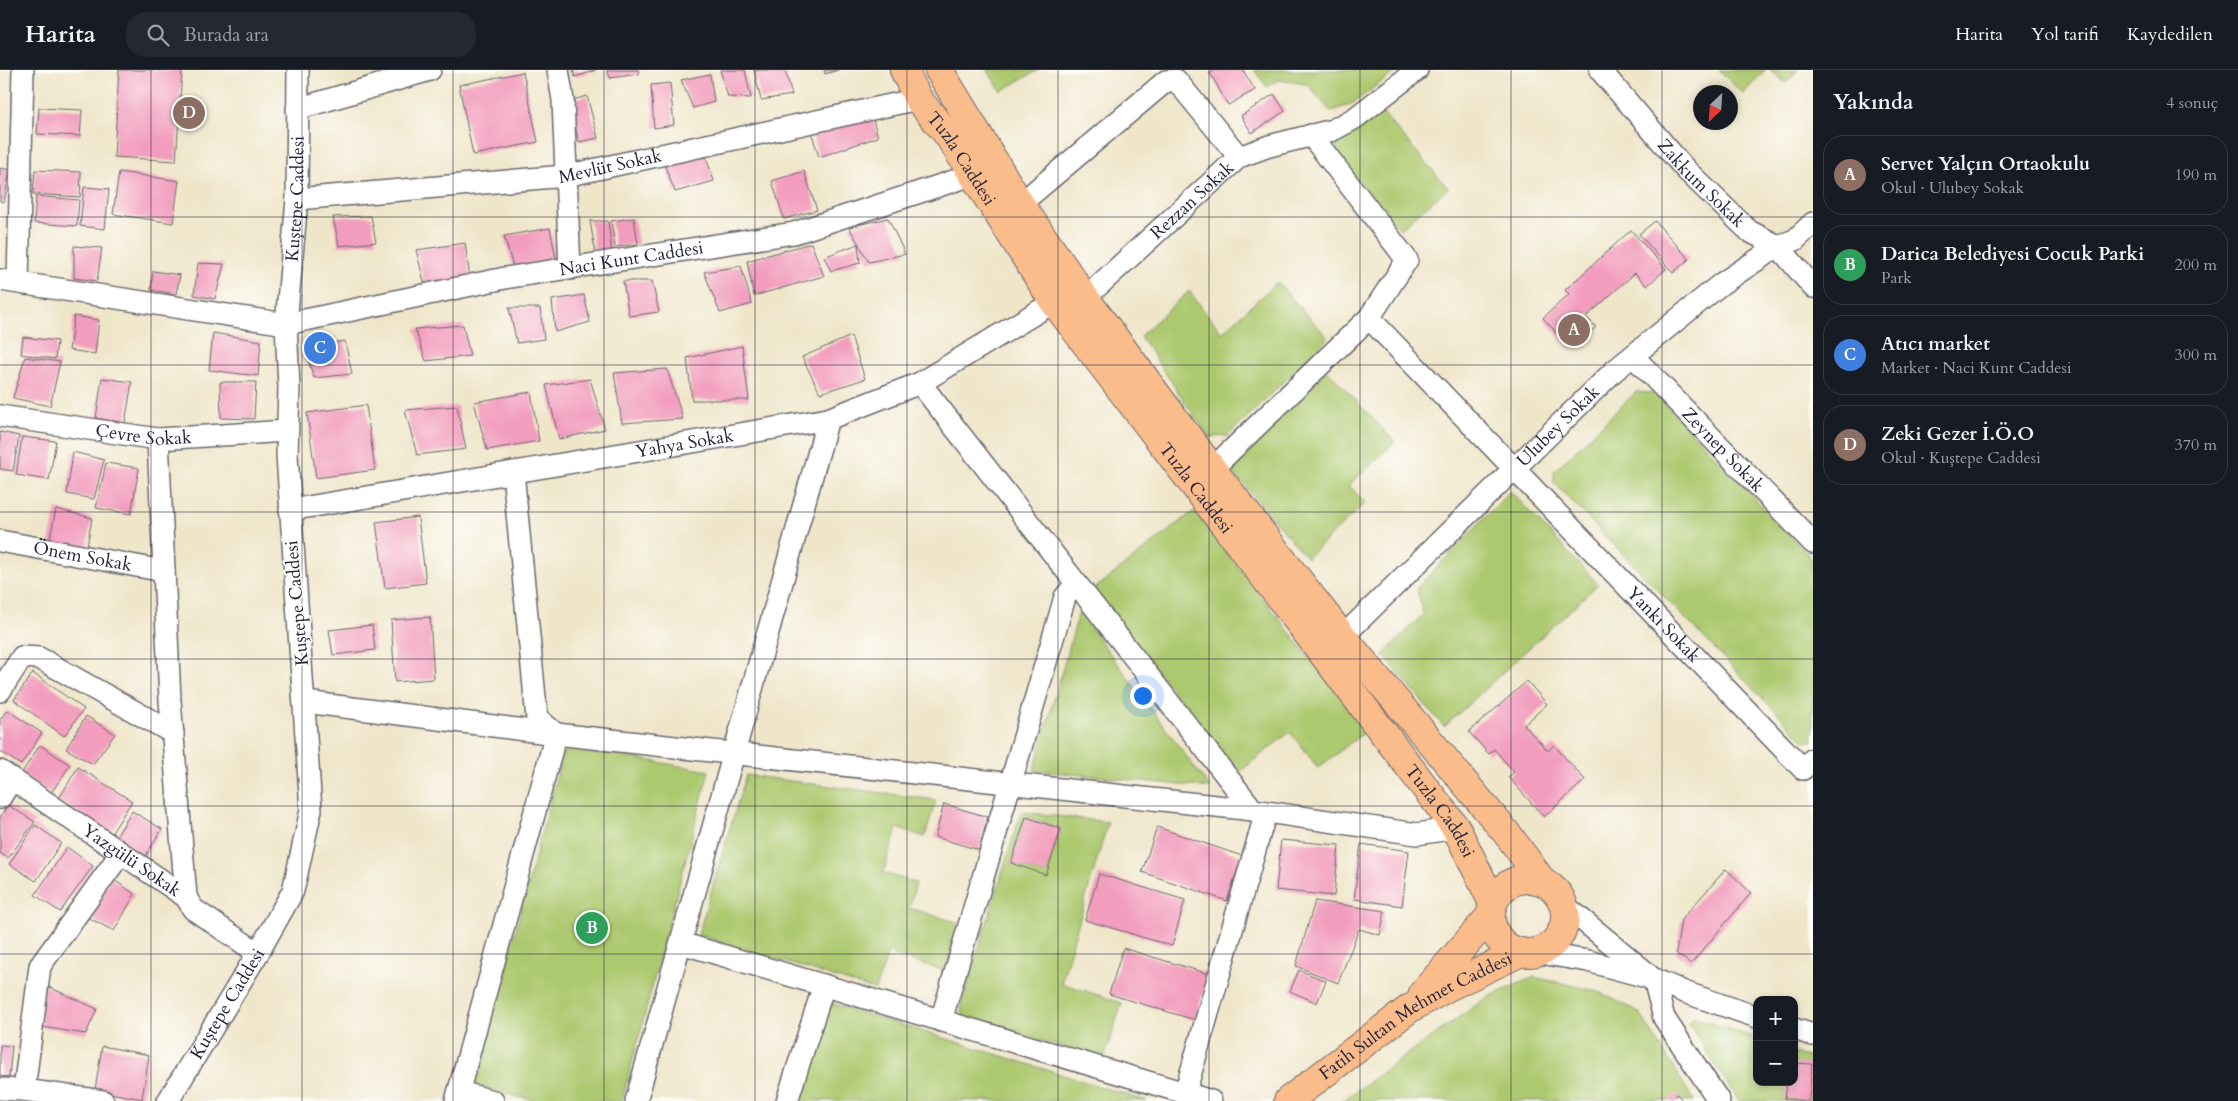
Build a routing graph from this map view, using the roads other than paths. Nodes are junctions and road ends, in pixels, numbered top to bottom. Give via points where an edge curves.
1 (23, 70) edge
2 (298, 70) edge
3 (430, 70) edge
4 (558, 70) edge
5 (904, 70) edge
6 (939, 70) edge
7 (1417, 70) edge
8 (1600, 70) edge
9 (918, 99) junction
10 (296, 109) junction
11 (1311, 135) junction
12 (1239, 158) junction
13 (972, 174) junction
14 (565, 176) junction
15 (297, 199) junction
16 (1020, 204) junction
17 (1813, 223) edge
18 (1778, 246) junction
19 (570, 269) junction
20 (9, 281) edge
21 (1813, 287) edge
22 (1085, 298) junction
23 (1054, 302) junction
24 (1369, 318) junction
25 (286, 324) junction
26 (1633, 356) junction
27 (920, 383) junction
28 (0, 416) edge
29 (828, 419) junction
30 (288, 431) junction
31 (158, 439) junction
32 (1212, 469) junction
33 (1513, 469) junction
34 (513, 472) junction
35 (290, 510) junction
36 (0, 541) edge
37 (1813, 543) edge
38 (164, 571) junction
39 (1076, 584) junction
40 (1342, 636) junction
41 (1324, 656) junction
42 (0, 691) edge
43 (305, 702) junction
44 (173, 733) junction
45 (556, 734) junction
46 (734, 753) junction
47 (1813, 759) edge
48 (6, 775) edge
49 (1012, 784) junction
50 (0, 798) edge
51 (1260, 811) junction
52 (1456, 828) junction
53 (121, 853) junction
54 (1542, 881) junction
55 (186, 897) junction
56 (1563, 904) junction
57 (1492, 909) junction
58 (681, 943) junction
59 (1528, 952) junction
60 (258, 954) junction
61 (1654, 979) junction
62 (824, 985) junction
63 (1409, 1009) junction
64 (1753, 1015) edge
65 (941, 1021) junction
66 (1798, 1030) edge
67 (1813, 1035) edge
68 (0, 1089) edge
69 (24, 1090) junction
70 (1185, 1093) junction
71 (458, 1096) edge
72 (103, 1101) edge
73 (168, 1101) edge
74 (493, 1101) edge
75 (636, 1101) edge
76 (788, 1101) edge
77 (1211, 1101) edge
78 (1288, 1101) edge
79 (1719, 1101) edge

1 - 20 street
2 - 10 street, Kuştepe Caddesi
3 - 10 street
4 - 14 street via 563,100
5 - 9 main road, Tuzla Caddesi
6 - 16 main road, Tuzla Caddesi
7 - 11 street, Rezzan Sokak via 1355,118 1333,130
8 - 18 street, Zakkum Sokak via 1686,170 1749,232
9 - 13 main road, Tuzla Caddesi via 948,135
9 - 14 street, Mevlüt Sokak
10 - 15 street, Kuştepe Caddesi
11 - 12 street, Rezzan Sokak
11 - 24 street via 1407,260
12 - 16 street via 1176,80 1166,81
12 - 22 street, Rezzan Sokak
13 - 19 street, Naci Kunt Caddesi via 794,233
13 - 23 main road, Tuzla Caddesi
14 - 15 street, Mevlüt Sokak
14 - 19 street
15 - 25 street, Kuştepe Caddesi
16 - 22 main road, Tuzla Caddesi
17 - 18 street, Ulubey Sokak via 1795,240
18 - 21 street, Zakkum Sokak
18 - 26 street, Ulubey Sokak via 1720,284
19 - 25 street, Naci Kunt Caddesi via 505,278
20 - 25 street
22 - 32 main road, Tuzla Caddesi
23 - 27 street, Yahya Sokak
23 - 41 main road, Tuzla Caddesi
24 - 32 street
24 - 33 street
25 - 30 street, Kuştepe Caddesi
26 - 33 street, Ulubey Sokak
26 - 37 street, Zeynep Sokak
27 - 29 street, Yahya Sokak
27 - 39 street
28 - 31 street, Çevre Sokak
29 - 34 street, Yahya Sokak
29 - 46 street
30 - 31 street, Çevre Sokak
30 - 35 street, Kuştepe Caddesi
31 - 38 street
32 - 40 main road, Tuzla Caddesi
33 - 40 street, Ulubey Sokak
33 - 47 street, Yankı Sokak via 1803,769
34 - 35 street, Yahya Sokak
34 - 45 street via 537,718
35 - 43 street, Kuştepe Caddesi
36 - 38 street, Önem Sokak
38 - 44 street
39 - 49 street via 1065,597
39 - 51 street
40 - 41 street, Ulubey Sokak
40 - 54 main road, Tuzla Caddesi via 1510,836
41 - 52 main road, Tuzla Caddesi
42 - 44 street via 22,657 39,658
43 - 45 street
43 - 60 street, Kuştepe Caddesi via 311,810 293,891
44 - 55 street
45 - 46 street
45 - 71 street
46 - 49 street
46 - 58 street
48 - 50 street
48 - 53 street, Yazgülü Sokak
49 - 51 street
49 - 65 street
51 - 52 street via 1417,834
51 - 70 street
52 - 57 main road, Tuzla Caddesi
53 - 55 street, Yazgülü Sokak
53 - 69 street via 40,966
54 - 56 main road via 1551,886
54 - 57 main road via 1518,880 1508,885
55 - 60 street, Yazgülü Sokak via 193,908
56 - 59 main road via 1565,915 1560,935 1553,943
56 - 61 street, Fatih Sultan Mehmet Caddesi
57 - 59 main road via 1495,932 1500,940 1510,948
57 - 63 main road
58 - 62 street
58 - 75 street
59 - 61 street, Fatih Sultan Mehmet Caddesi via 1588,961
59 - 63 main road, Fatih Sultan Mehmet Caddesi via 1450,986
60 - 73 street, Kuştepe Caddesi
61 - 64 street, Fatih Sultan Mehmet Caddesi
61 - 79 street via 1664,1018
62 - 65 street
62 - 76 street
63 - 78 main road, Fatih Sultan Mehmet Caddesi
65 - 70 street
66 - 67 street
68 - 69 street
69 - 72 street
70 - 77 street
71 - 74 street

